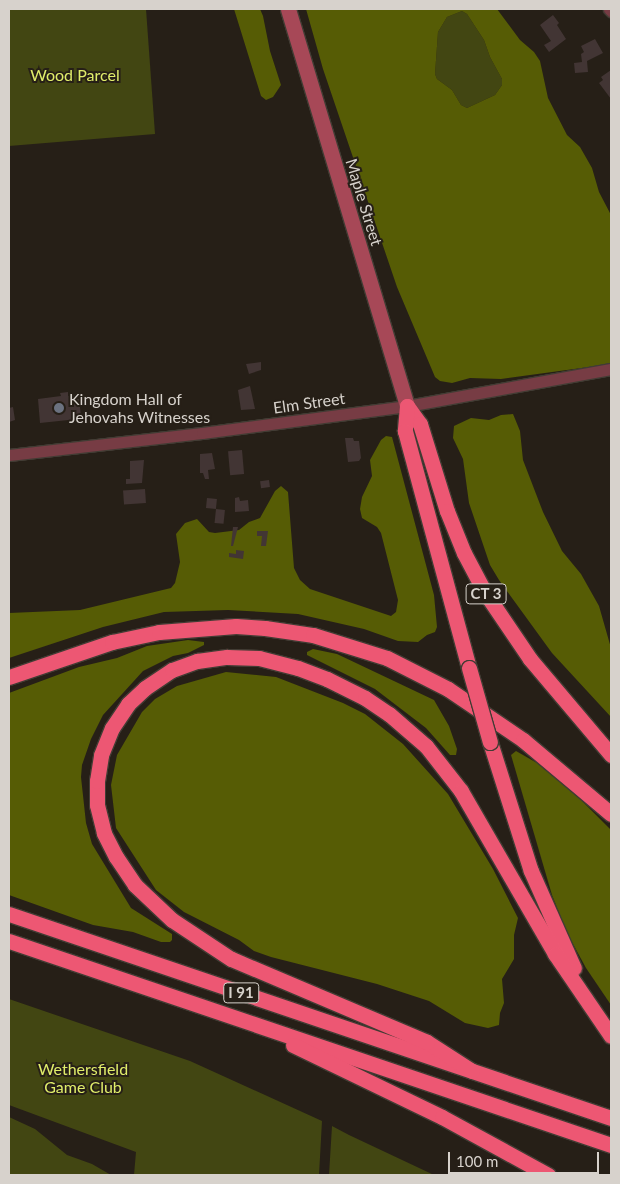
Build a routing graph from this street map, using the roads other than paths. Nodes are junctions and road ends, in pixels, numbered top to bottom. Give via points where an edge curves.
1 (288, 9) edge
2 (611, 369) edge
3 (407, 406) junction
4 (9, 455) edge
5 (9, 677) edge
6 (608, 749) edge
7 (611, 814) edge
8 (9, 914) edge
9 (9, 940) edge
10 (259, 1025) junction
11 (611, 1035) edge
12 (472, 1072) junction
13 (611, 1118) edge
14 (611, 1145) edge
15 (548, 1175) edge

1 - 3 main road, Maple Street / CT 3
2 - 3 street, Elm Street
3 - 4 street, Elm Street
3 - 6 highway, CT 3 via 420,424 447,511 484,591 530,659
3 - 11 highway, CT 3, bridge via 405,431 513,821 542,899
5 - 7 highway via 112,642 173,630 242,626 313,635 376,653 448,689 544,756
8 - 12 highway, I 91
9 - 10 highway, I 91
10 - 14 highway, I 91
10 - 15 highway via 297,1047 442,1117
11 - 12 highway via 559,961 461,791 432,754 389,714 327,679 291,665 259,658 227,657 192,663 165,674 145,688 128,704 112,728 101,755 97,781 104,833 135,885 172,920 223,954 432,1044
12 - 13 highway, I 91

